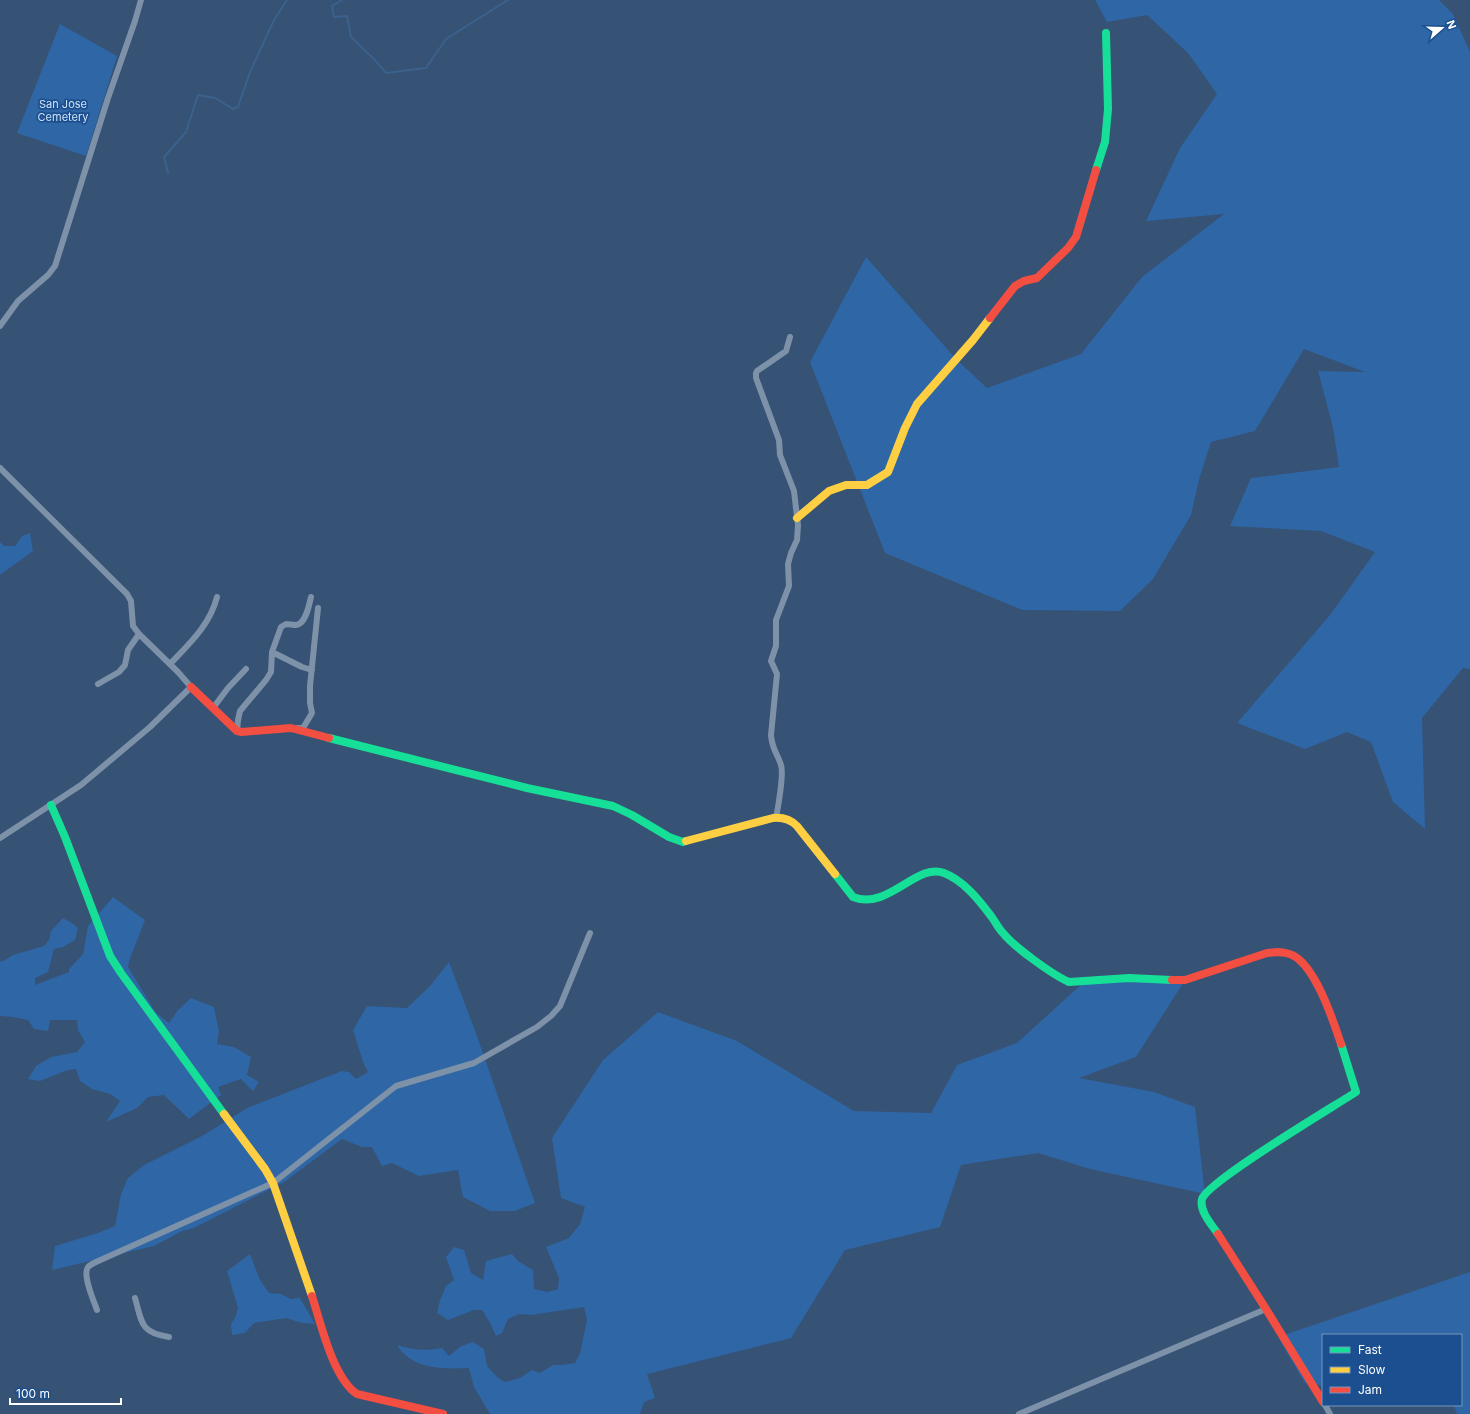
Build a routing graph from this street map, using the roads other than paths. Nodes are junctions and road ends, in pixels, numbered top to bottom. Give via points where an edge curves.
1 (141, 0) edge
2 (1106, 33) dead end
3 (0, 326) edge
4 (790, 337) dead end
5 (0, 468) edge
6 (797, 518) junction
7 (217, 597) dead end
8 (311, 597) dead end
9 (318, 608) dead end
10 (139, 634) junction
11 (272, 652) junction
12 (170, 664) junction
13 (246, 669) dead end
14 (312, 670) junction
15 (98, 684) dead end
16 (191, 687) junction
17 (213, 708) junction
18 (291, 728) junction
19 (237, 731) junction
20 (51, 805) junction
21 (776, 818) junction
22 (0, 838) edge
23 (590, 933) dead end
24 (273, 1183) junction
25 (135, 1298) dead end
26 (1266, 1309) junction
27 (97, 1310) dead end
28 (168, 1337) dead end
29 (1322, 1400) edge
30 (443, 1414) edge
31 (1019, 1414) edge

1 - 3 street via 55,266 48,276 18,301
2 - 6 street via 1108,109 1105,142 1076,237 1037,278 1015,286 973,340 920,400 905,428 888,472 867,485 846,485 829,491
4 - 6 street via 786,352 756,374 779,440 780,455 794,491
5 - 10 street via 127,594 132,605 133,626
6 - 21 street via 797,540 788,564 789,586 776,620 776,646 771,661 777,674 771,735 773,749 782,768
7 - 12 street via 205,625
8 - 11 street via 305,617 296,625 286,624 281,628
9 - 14 street
10 - 12 street
10 - 15 street via 128,650 125,665 120,672
11 - 14 street
11 - 19 street via 271,672 240,711
12 - 16 street
13 - 17 street
14 - 18 street via 312,712 303,728
16 - 17 street
16 - 20 street via 150,727 81,785
17 - 19 street
18 - 19 street
18 - 21 street via 527,788 613,806 669,838 683,842
20 - 22 street
20 - 24 street via 113,962
21 - 26 street via 788,820 798,826 858,900 891,893 933,871 948,874 984,907 1011,941 1069,982 1129,978 1185,980 1274,952 1286,952 1300,959 1308,969 1333,1020 1356,1092 1229,1173 1208,1190 1202,1200 1204,1213
23 - 24 street via 560,1006 552,1016 474,1063 396,1086
24 - 27 street via 88,1267 86,1279
24 - 30 street via 344,1384 357,1394
25 - 28 street via 142,1323 150,1331
26 - 29 street
26 - 31 street

